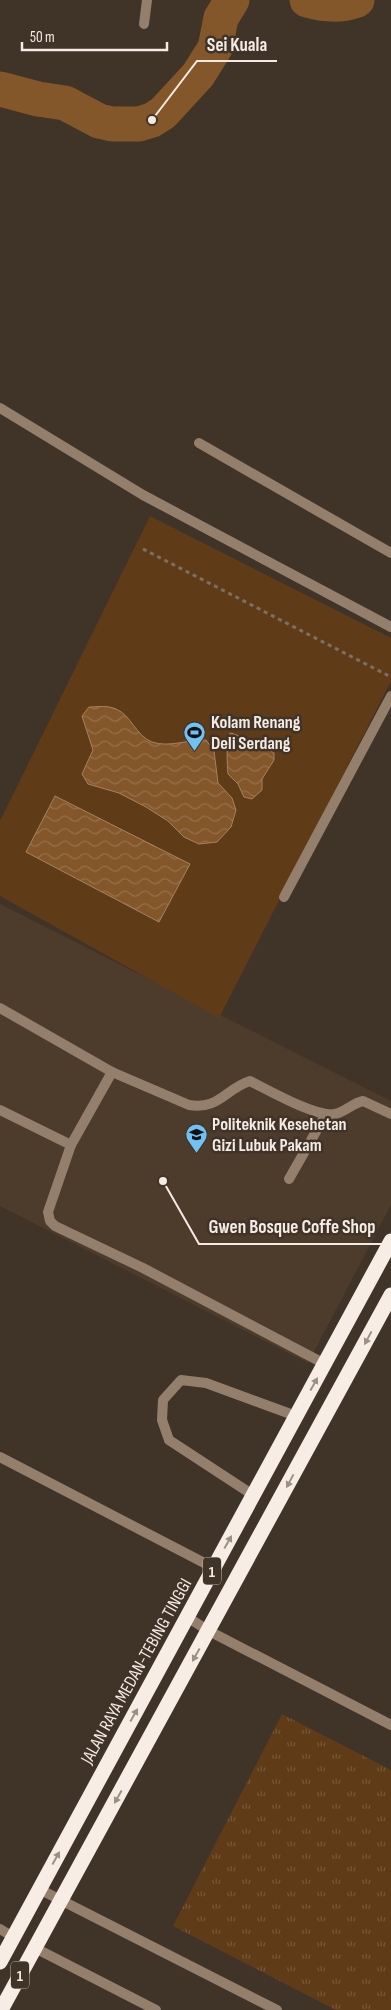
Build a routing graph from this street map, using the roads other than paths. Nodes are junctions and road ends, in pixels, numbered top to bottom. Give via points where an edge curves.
1 (147, 0) edge
2 (144, 24) dead end
3 (0, 408) edge
4 (199, 443) dead end
5 (391, 553) edge
6 (391, 628) edge
7 (391, 696) edge
8 (284, 897) dead end
9 (0, 1008) edge
10 (112, 1072) junction
11 (0, 1110) edge
12 (326, 1114) junction
13 (391, 1114) edge
14 (71, 1145) junction
15 (289, 1179) dead end
16 (391, 1241) edge
17 (391, 1295) edge
18 (325, 1364) junction
19 (296, 1416) junction
20 (0, 1457) edge
21 (253, 1495) junction
22 (214, 1568) junction
23 (187, 1617) junction
24 (209, 1631) junction
25 (391, 1725) edge
26 (36, 1895) junction
27 (58, 1906) junction
28 (10, 1932) edge
29 (37, 1944) junction
30 (0, 1962) edge
31 (1, 2010) edge
32 (156, 2010) edge
33 (277, 2010) edge

1 - 2 street
3 - 6 street via 143,495
4 - 5 street
7 - 8 street
9 - 10 street
10 - 12 street via 189,1105 213,1104 250,1082
10 - 14 street
11 - 14 street
12 - 13 street via 334,1114 363,1101
12 - 15 street
14 - 18 street via 48,1212 55,1226 143,1268
16 - 18 highway, JALAN RAYA MEDAN-TEBING TINGGI / 1
17 -> 24 highway, 1
19 -> 18 highway, JALAN RAYA MEDAN-TEBING TINGGI / 1
19 - 21 highway, JALAN RAYA MEDAN-TEBING TINGGI / 1
19 - 21 street via 206,1383 181,1380 163,1400 162,1420 169,1440
20 - 22 street
22 -> 21 highway, JALAN RAYA MEDAN-TEBING TINGGI / 1
22 - 23 highway, JALAN RAYA MEDAN-TEBING TINGGI / 1
23 - 24 street
26 -> 23 highway, JALAN RAYA MEDAN-TEBING TINGGI / 1
24 - 25 street
24 -> 27 highway, 1
26 - 27 street
26 - 28 highway, JALAN RAYA MEDAN-TEBING TINGGI / 1
27 - 29 highway, 1
27 - 33 street
28 - 30 highway, JALAN RAYA MEDAN-TEBING TINGGI / 1
29 - 31 highway, 1
29 - 32 street

